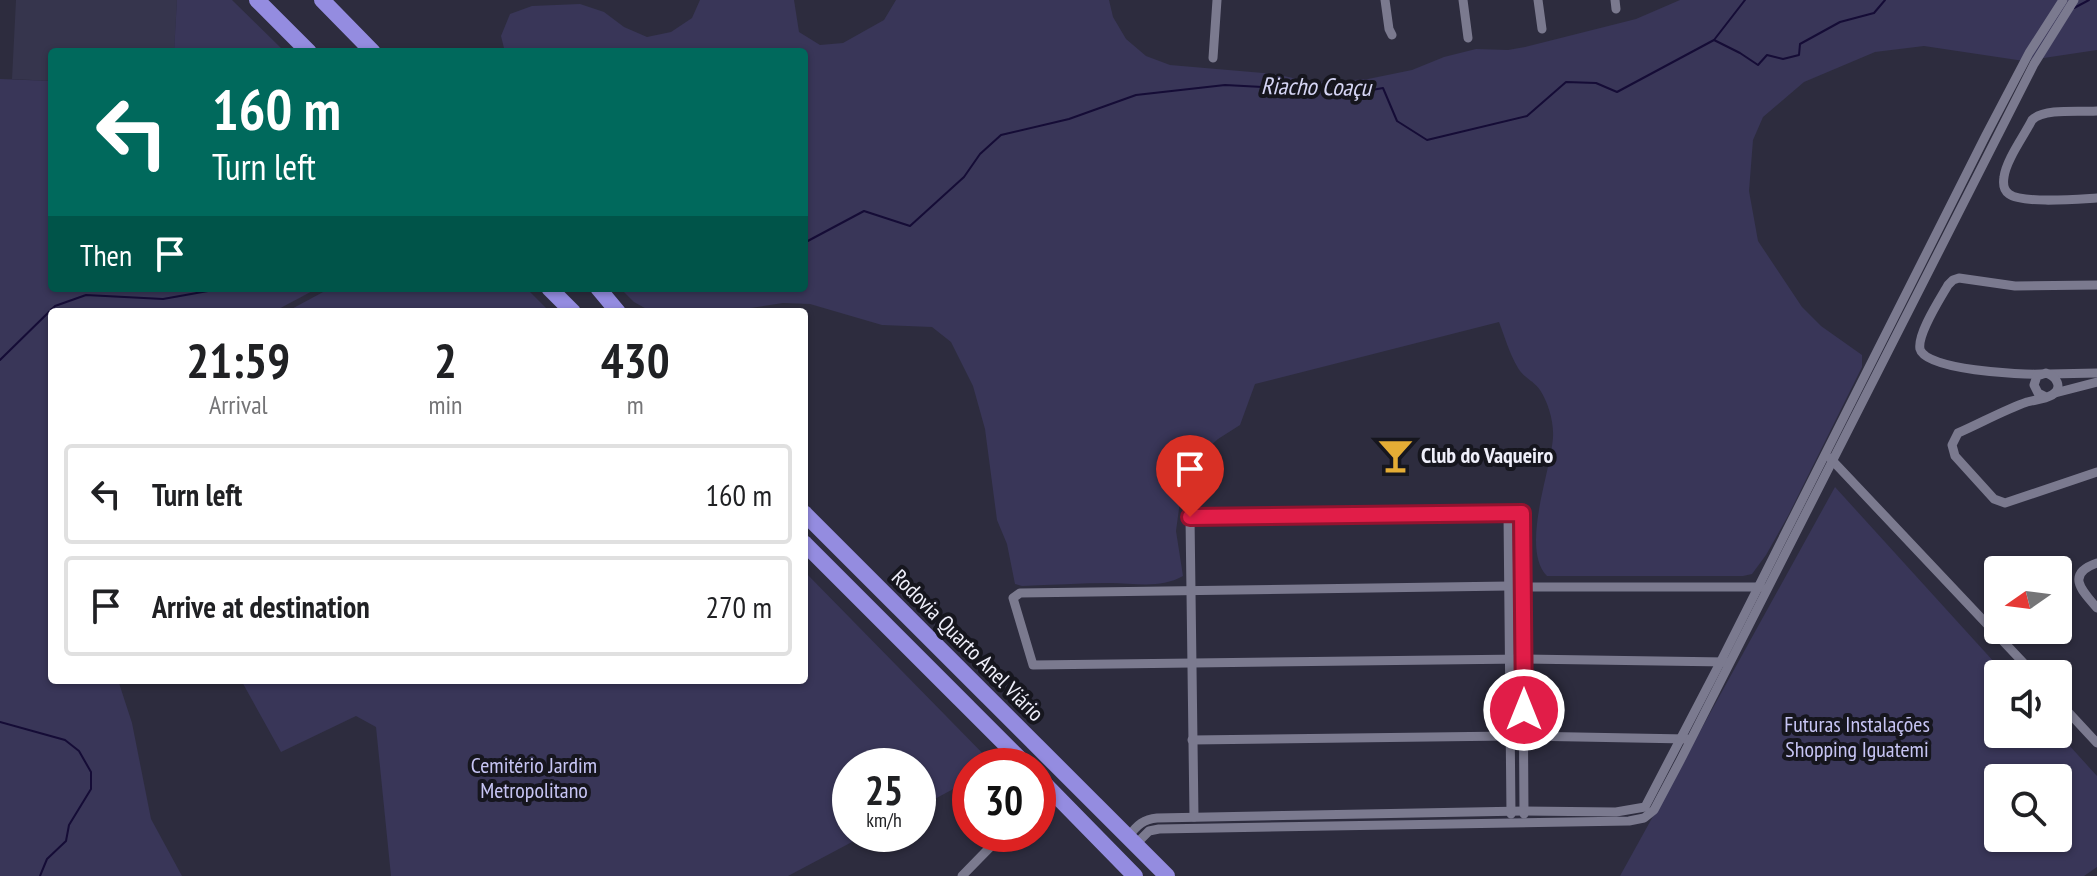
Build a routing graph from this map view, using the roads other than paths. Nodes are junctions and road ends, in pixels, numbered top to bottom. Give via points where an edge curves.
1 (257, 0) edge
2 (322, 0) edge
3 (1217, 0) edge
4 (1385, 0) edge
5 (1463, 0) edge
6 (1538, 0) edge
7 (2063, 0) edge
8 (2074, 0) edge
9 (1542, 29) dead end
10 (1392, 35) dead end
11 (1468, 38) dead end
12 (305, 48) edge
13 (367, 48) edge
14 (1213, 58) dead end
15 (2097, 111) edge
16 (2097, 198) edge
17 (2097, 285) edge
18 (553, 292) edge
19 (601, 292) edge
20 (569, 308) edge
21 (615, 308) edge
22 (2097, 373) edge
23 (2046, 374) junction
24 (2020, 375) junction
25 (2097, 382) edge
26 (2034, 387) junction
27 (2050, 395) junction
28 (2026, 402) junction
29 (1829, 458) junction
30 (2097, 472) edge
31 (1508, 514) junction
32 (808, 517) edge
33 (808, 547) edge
34 (2097, 563) edge
35 (1509, 586) junction
36 (1523, 587) junction
37 (1763, 587) junction
38 (1191, 590) junction
39 (2097, 608) edge
40 (1510, 659) junction
41 (1523, 659) junction
42 (2021, 660) edge
43 (1726, 662) junction
44 (1191, 664) junction
45 (2072, 716) edge
46 (1510, 736) junction
47 (1524, 736) junction
48 (1686, 739) junction
49 (1192, 740) junction
50 (2097, 743) edge
51 (1009, 748) edge
52 (1056, 801) edge
53 (1511, 811) junction
54 (1524, 811) junction
55 (1349, 814) junction
56 (1194, 817) junction
57 (1616, 817) junction
58 (1511, 823) junction
59 (1524, 823) junction
60 (1349, 826) junction
61 (1132, 840) junction
62 (985, 852) edge
63 (1121, 861) junction
64 (962, 876) edge
65 (1135, 876) edge
66 (1167, 876) edge

1 - 12 highway
2 - 13 highway
3 - 14 street
4 - 10 street
5 - 11 street
6 - 9 street
7 - 29 street via 1986,135
8 - 29 street via 2034,64
15 - 16 street via 2037,115 2004,173 2003,185 2009,195 2022,199
17 - 24 street via 2015,286 1959,278 1948,285 1921,336 1924,355 1931,361
18 - 20 highway
19 - 21 highway
22 - 23 street
23 - 24 street
23 - 26 street via 2035,380
23 - 27 street via 2058,384
24 - 26 street
25 - 27 street
26 - 27 street via 2042,396
26 - 28 street
27 - 28 street
28 - 30 street via 1958,433 1952,445 1955,456 1994,499 2005,503
29 - 37 street
29 - 42 street
31 - 35 street
31 - 36 street via 1522,513
31 - 38 street via 1190,517
32 - 61 highway, Rodovia Quarto Anel Viário
33 - 51 highway, Rodovia Quarto Anel Viário
34 - 39 street via 2085,567 2079,583
35 - 38 street
35 - 40 street
36 - 37 street
36 - 41 street
37 - 43 street
38 - 44 street
38 - 44 street via 1020,593 1013,598 1033,665
40 - 41 street
40 - 44 street
40 - 46 street
41 - 43 street
41 - 47 street
43 - 48 street
44 - 49 street
45 - 50 street
46 - 49 street
46 - 53 street
47 - 48 street
47 - 54 street
48 - 57 street via 1654,810 1644,818
49 - 56 street
52 - 63 highway
53 - 54 street
53 - 55 street
53 - 58 street
54 - 57 street
54 - 59 street
55 - 56 street
55 - 60 street
56 - 61 street via 1152,818 1137,825
57 - 59 street
58 - 59 street
58 - 60 street
60 - 61 street via 1154,830
61 - 63 highway
61 - 66 highway, Rodovia Quarto Anel Viário
62 - 64 street
63 - 65 highway

